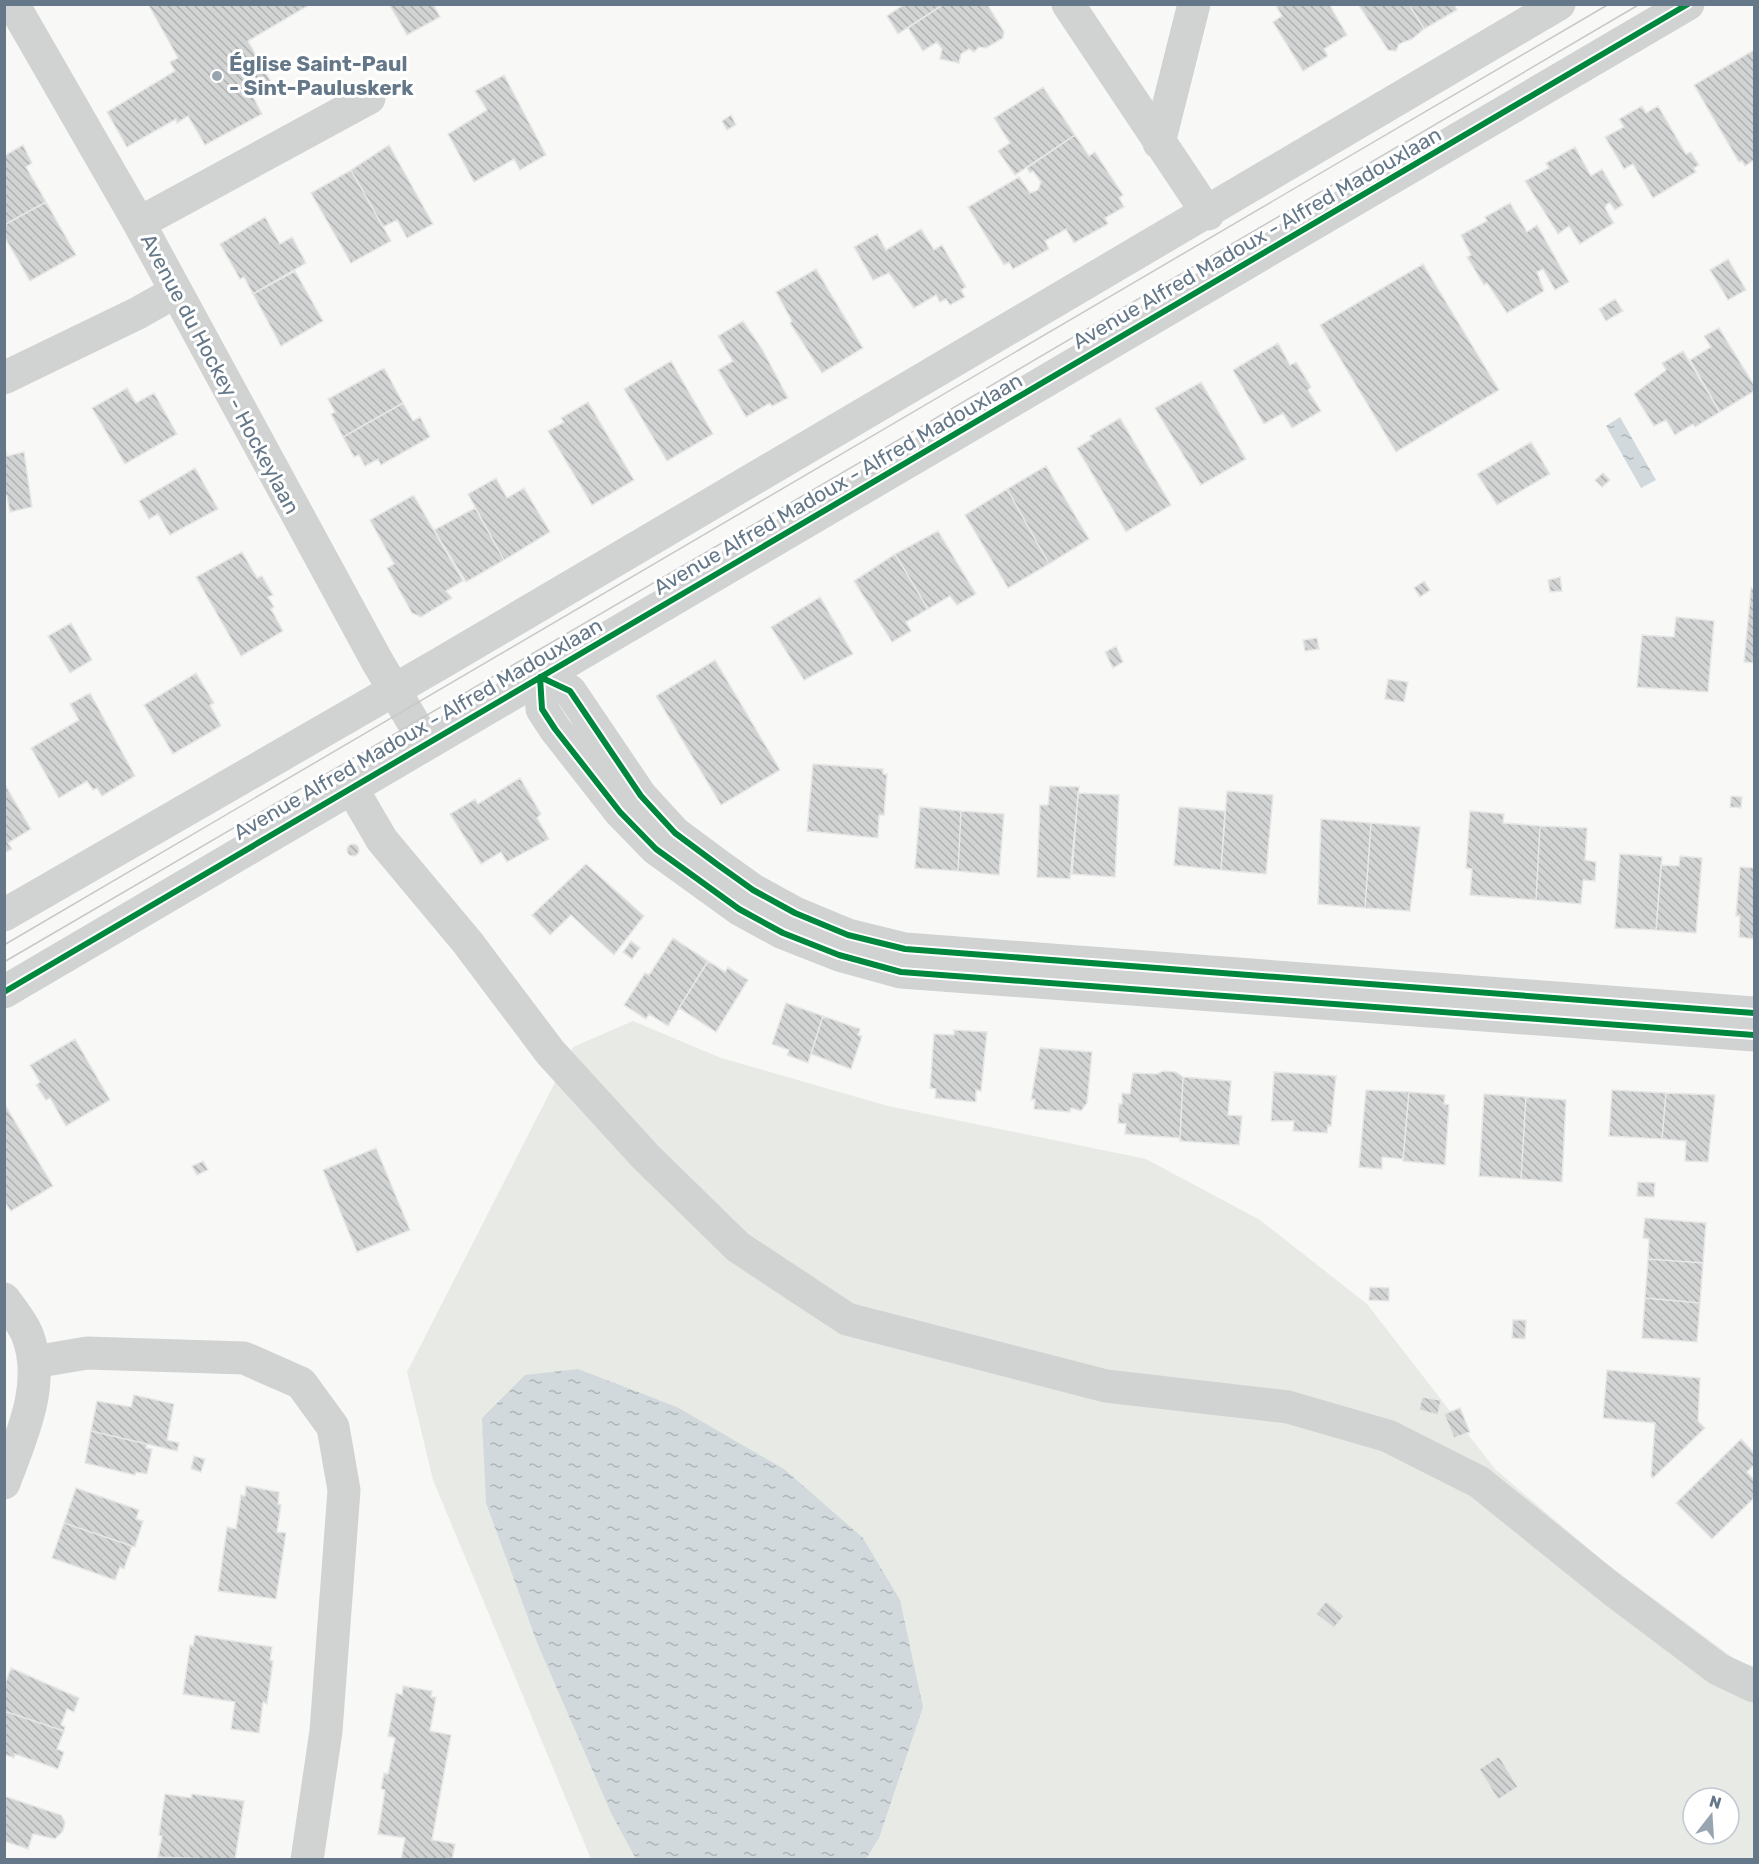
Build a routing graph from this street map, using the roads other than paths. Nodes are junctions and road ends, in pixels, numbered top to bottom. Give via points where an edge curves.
1 (13, 4) edge
2 (1068, 4) edge
3 (1194, 4) edge
4 (1559, 4) edge
5 (1688, 4) edge
6 (369, 98) dead end
7 (1159, 143) junction
8 (1208, 214) junction
9 (139, 223) junction
10 (175, 292) junction
11 (4, 378) edge
12 (540, 677) junction
13 (394, 690) junction
14 (426, 744) junction
15 (351, 787) junction
16 (4, 915) edge
17 (4, 992) edge
18 (1755, 1013) edge
19 (1755, 1035) edge
20 (4, 1299) edge
21 (34, 1362) junction
22 (4, 1483) edge
23 (1755, 1686) edge
24 (307, 1860) edge

1 - 9 street, Avenue du Hockey - Hockeylaan
2 - 7 street
3 - 7 street
4 - 8 street
5 - 12 street, Avenue Alfred Madoux - Alfred Madouxlaan
6 - 9 street
7 - 8 street
8 - 13 street
9 - 10 street, Avenue du Hockey - Hockeylaan
10 - 11 street
10 - 13 street, Avenue du Hockey - Hockeylaan
12 - 14 street, Avenue Alfred Madoux - Alfred Madouxlaan
12 - 18 street via 570,691 641,796 675,833 753,890 848,935 905,949
12 - 19 street via 542,709 555,729 620,812 656,849 739,909 783,933 838,955 901,972
13 - 14 street, Avenue du Hockey - Hockeylaan
13 - 16 street
14 - 15 street, Avenue Alfred Madoux - Alfred Madouxlaan
15 - 17 street, Avenue Alfred Madoux - Alfred Madouxlaan
15 - 23 street via 382,840 468,943 550,1052 645,1156 738,1247 847,1319 1106,1386 1288,1407 1388,1436 1479,1482 1718,1670
20 - 21 street via 27,1334
21 - 22 street via 29,1415
21 - 24 street via 87,1353 244,1358 301,1383 333,1427 344,1490 326,1731

